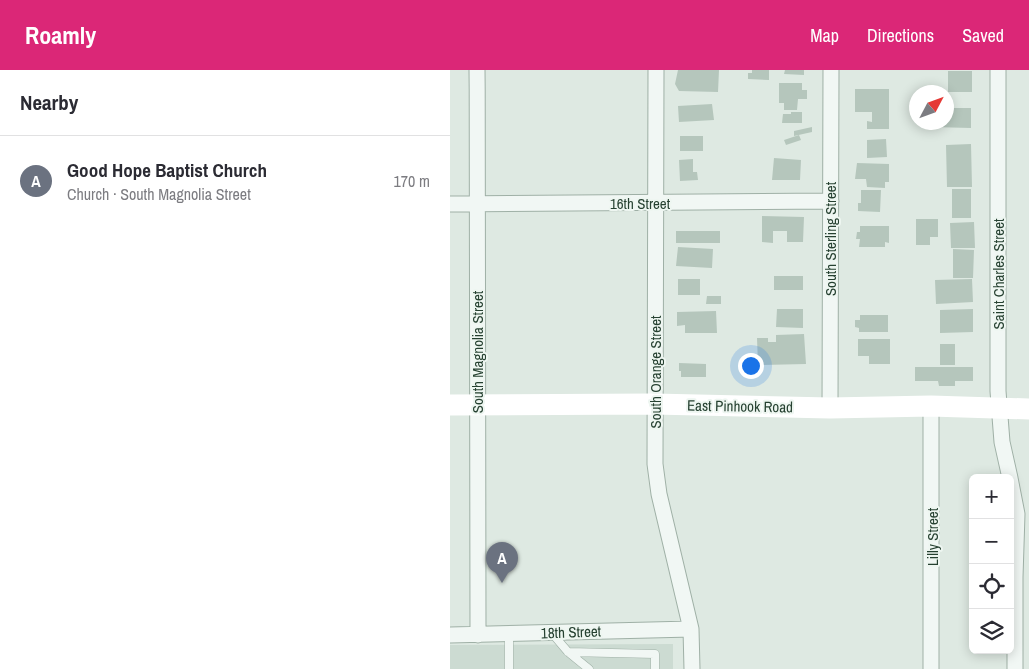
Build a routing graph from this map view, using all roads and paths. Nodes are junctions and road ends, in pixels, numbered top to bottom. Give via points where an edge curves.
1 (477, 70) edge
2 (656, 70) edge
3 (831, 70) edge
4 (998, 70) edge
5 (830, 201) junction
6 (656, 202) junction
7 (450, 204) edge
8 (478, 204) junction
9 (654, 404) junction
10 (450, 405) edge
11 (477, 405) junction
12 (931, 406) junction
13 (830, 408) junction
14 (999, 408) junction
15 (1029, 409) edge
16 (1009, 474) edge
17 (1014, 499) edge
18 (691, 629) junction
19 (551, 632) junction
20 (509, 634) junction
21 (450, 635) edge
22 (478, 635) junction
23 (568, 652) junction
24 (509, 669) edge
25 (589, 669) edge
26 (655, 669) edge
27 (692, 669) edge
28 (931, 669) edge
29 (1015, 669) edge

1 - 8 street, South Magnolia Street
2 - 6 street, South Orange Street
3 - 5 street, South Sterling Street
4 - 14 street, Saint Charles Street
5 - 6 street, 16th Street
5 - 13 street, South Sterling Street
6 - 8 street, 16th Street
6 - 9 street, South Orange Street
7 - 8 street, 16th Street
8 - 11 street, South Magnolia Street
9 - 11 main road, East Pinhook Road
9 - 13 main road, East Pinhook Road
9 - 18 street, South Orange Street via 659,494
10 - 11 main road, East Pinhook Road
11 - 22 street, South Magnolia Street
12 - 13 main road, East Pinhook Road
12 - 14 main road, East Pinhook Road
12 - 28 street, Lilly Street
14 - 15 main road, East Pinhook Road
14 - 16 street, Saint Charles Street
17 - 29 street, Saint Charles Street via 1017,514
18 - 19 street, 18th Street
18 - 27 street, South Orange Street
19 - 20 street, 18th Street
19 - 23 lane
20 - 22 street, 18th Street
20 - 24 lane
21 - 22 street, 18th Street
23 - 25 lane
23 - 26 lane via 656,654

